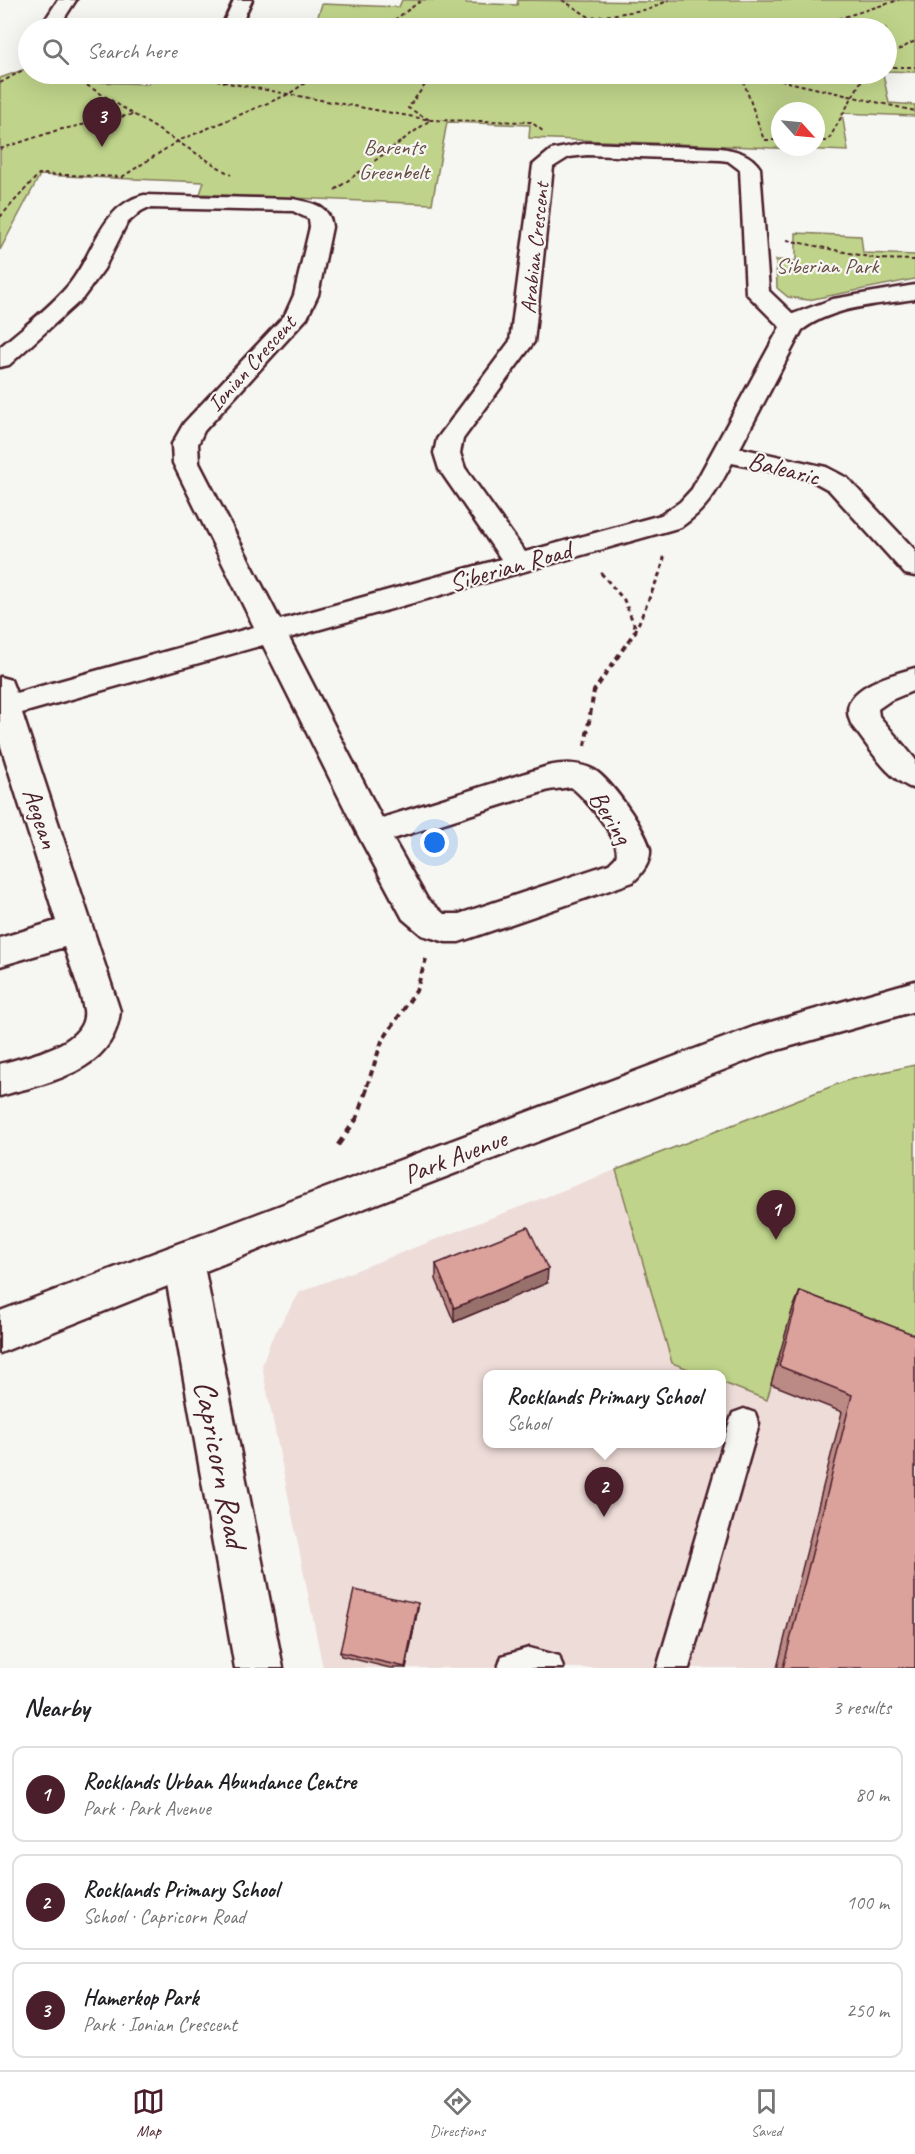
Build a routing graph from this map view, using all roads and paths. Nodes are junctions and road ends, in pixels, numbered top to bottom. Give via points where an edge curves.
1 (67, 0) edge
2 (243, 0) edge
3 (422, 0) edge
4 (562, 0) edge
5 (669, 0) edge
6 (898, 0) edge
7 (56, 18) edge
8 (235, 18) edge
9 (397, 18) edge
10 (590, 18) joint
11 (840, 18) edge
12 (915, 41) edge
13 (897, 51) edge
14 (897, 67) edge
15 (915, 67) edge
16 (18, 72) edge
17 (0, 82) edge
18 (86, 84) edge
19 (238, 84) edge
20 (304, 84) edge
21 (426, 84) edge
22 (745, 84) edge
23 (798, 84) edge
24 (859, 84) edge
25 (289, 94) junction
26 (852, 96) junction
27 (915, 111) edge
28 (135, 114) junction
29 (430, 120) junction
30 (178, 141) junction
31 (825, 141) edge
32 (0, 149) edge
33 (567, 150) junction
34 (744, 162) junction
35 (122, 177) junction
36 (264, 204) junction
37 (131, 205) junction
38 (307, 208) junction
39 (0, 217) edge
40 (754, 232) junction
41 (878, 259) junction
42 (915, 260) edge
43 (914, 279) edge
44 (792, 326) junction
45 (0, 360) edge
46 (724, 453) junction
47 (671, 521) junction
48 (579, 547) junction
49 (519, 564) junction
50 (915, 567) edge
51 (636, 630) junction
52 (272, 632) junction
53 (915, 679) edge
54 (2, 700) edge
55 (580, 777) junction
56 (915, 777) edge
57 (373, 833) junction
58 (435, 926) junction
59 (78, 930) junction
60 (0, 952) edge
61 (915, 996) edge
62 (0, 1080) edge
63 (338, 1145) dead end
64 (183, 1261) junction
65 (0, 1332) edge
66 (744, 1424) dead end
67 (259, 1668) edge
68 (514, 1668) edge
69 (547, 1668) edge
70 (674, 1668) edge

1 - 7 street
2 - 8 street
3 - 9 path
4 - 10 path
5 - 10 path via 650,9
6 - 11 path
12 - 13 path
14 - 15 path
16 - 17 path
18 - 28 path
19 - 25 path
20 - 25 path
21 - 29 path via 408,108
22 - 34 path via 765,140
23 - 26 path
24 - 26 path
25 - 29 path
25 - 30 path
26 - 27 path
26 - 31 path
28 - 30 path
28 - 32 path via 58,130
29 - 33 path via 531,122
29 - 38 path via 350,181
30 - 35 path
30 - 36 path via 253,188
33 - 34 street, Arabian Crescent via 720,154
33 - 49 street, Arabian Crescent via 543,165 522,342 450,439 447,453 452,469
34 - 40 street via 750,168
35 - 37 path
35 - 39 path via 39,174
36 - 37 street via 144,201
36 - 38 street
37 - 45 street via 117,220 82,285
38 - 52 street, Ionian Crescent via 320,216 321,227 306,295 295,318 193,428 185,444 186,463
40 - 41 path
40 - 44 street via 759,293
41 - 42 path
41 - 43 path
43 - 44 street via 818,310
44 - 46 street, Siberian Road
46 - 47 street, Siberian Road via 703,493
46 - 50 street, Balearic via 817,473 838,484
47 - 48 street, Siberian Road
47 - 51 path via 661,570
48 - 49 street, Siberian Road
48 - 51 path via 624,600
49 - 52 street, Siberian Road
51 - 55 path via 594,691
52 - 54 street, Siberian Road
52 - 57 street
53 - 56 street via 882,689 862,706 864,719
54 - 59 street, Aegean
55 - 57 street, Bering via 548,778
55 - 58 street, Bering via 598,791 633,846 628,867 621,873 459,928
57 - 58 street via 415,909
58 - 63 path via 417,991 382,1041 357,1118
59 - 60 street
59 - 62 street, Aegean via 102,1011 100,1026 92,1041 78,1052
61 - 64 street, Park Avenue via 766,1038
64 - 65 street, Park Avenue
64 - 67 street, Capricorn Road
66 - 70 lane
68 - 69 lane via 529,1664

